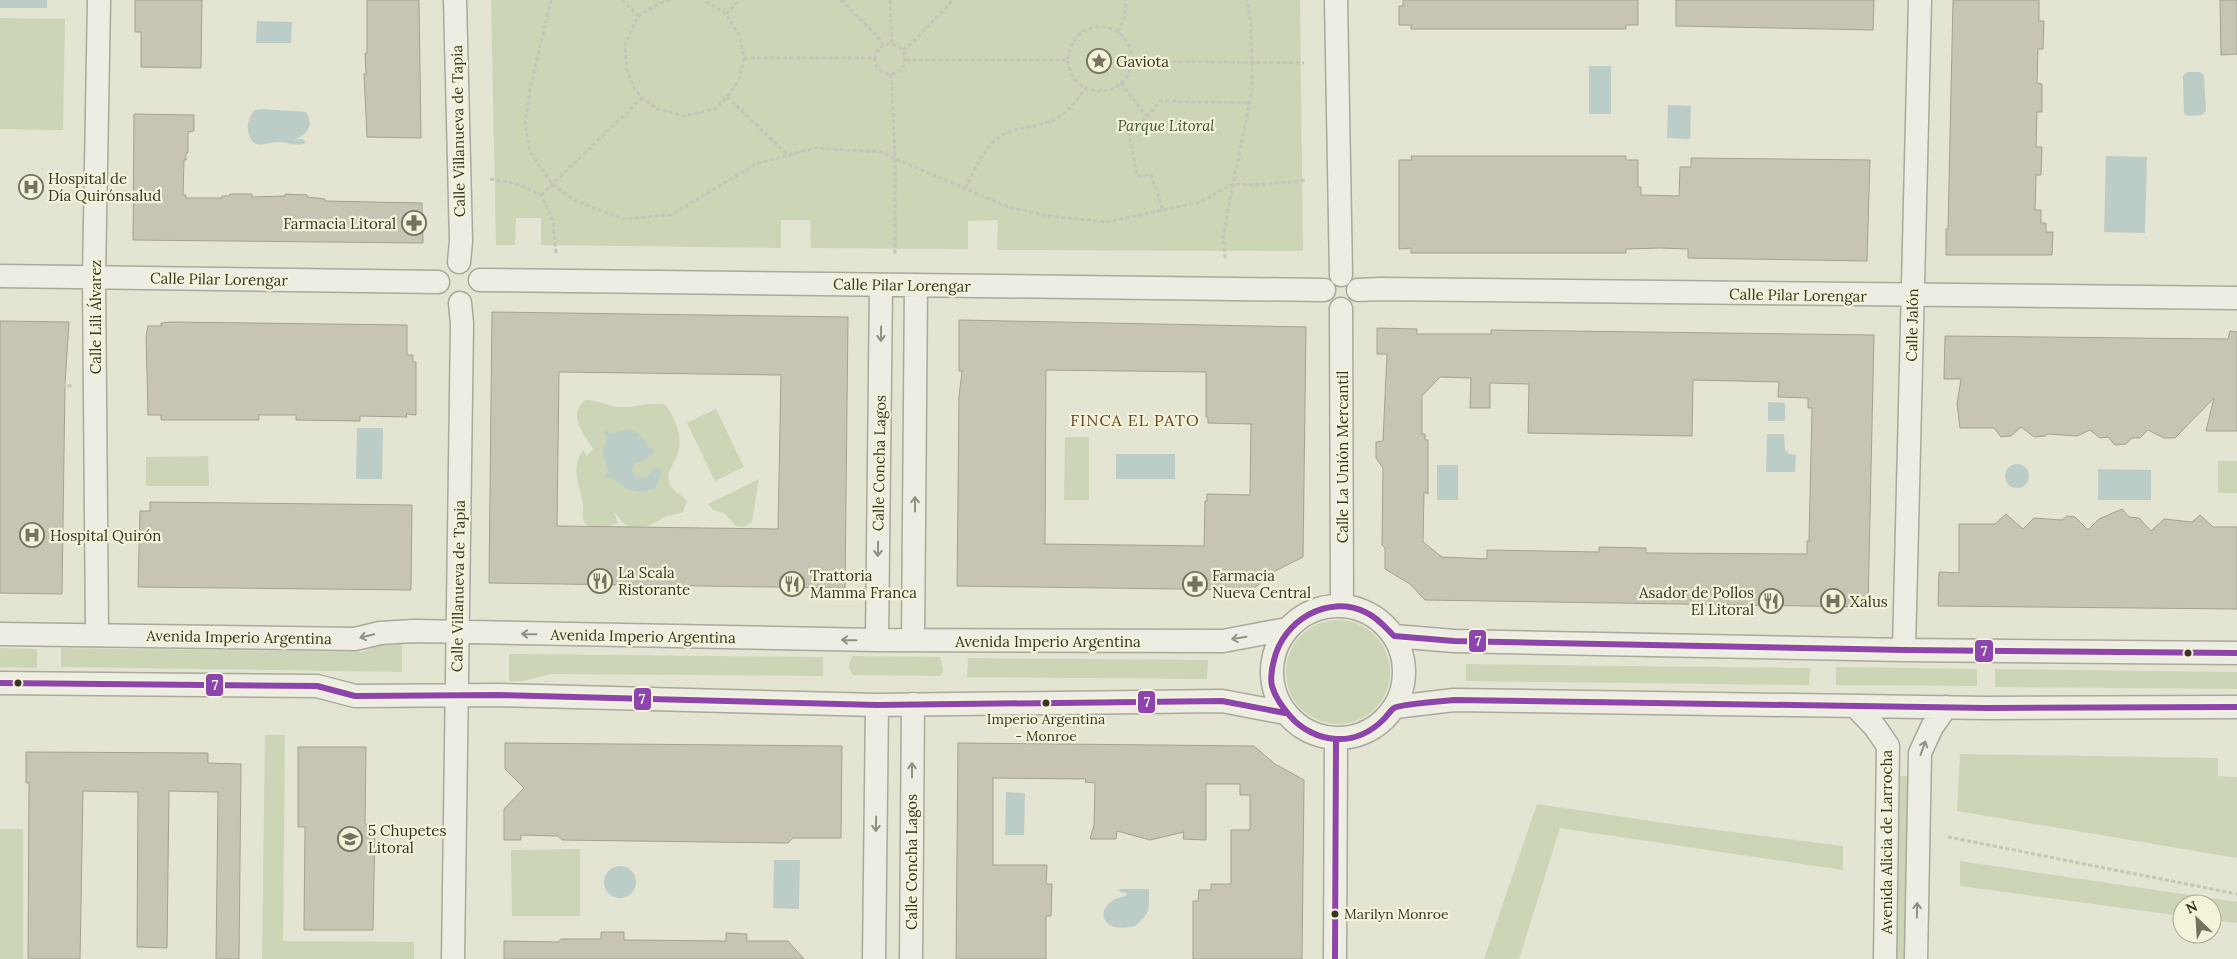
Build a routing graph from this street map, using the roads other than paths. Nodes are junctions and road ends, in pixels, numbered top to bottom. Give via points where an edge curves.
1 (99, 0) edge
2 (455, 0) edge
3 (1336, 0) edge
4 (1920, 0) edge
5 (459, 262) junction
6 (1341, 275) junction
7 (0, 276) edge
8 (94, 277) junction
9 (480, 280) junction
10 (438, 282) junction
11 (881, 285) junction
12 (916, 286) junction
13 (1324, 290) junction
14 (1358, 290) junction
15 (1913, 295) junction
16 (2237, 298) edge
17 (460, 303) junction
18 (1341, 309) junction
19 (1342, 605) junction
20 (1287, 630) junction
21 (458, 632) junction
22 (0, 634) edge
23 (97, 635) junction
24 (1394, 636) junction
25 (878, 640) junction
26 (913, 640) junction
27 (1904, 650) junction
28 (2237, 653) edge
29 (0, 682) edge
30 (456, 696) junction
31 (913, 704) junction
32 (877, 705) junction
33 (1855, 706) junction
34 (1395, 707) junction
35 (1946, 707) junction
36 (2237, 707) edge
37 (1285, 714) junction
38 (1336, 739) junction
39 (453, 959) edge
40 (874, 959) edge
41 (911, 959) edge
42 (1335, 959) edge
43 (1885, 959) edge
44 (1916, 959) edge

1 - 8 street, Calle Lili Álvarez
2 - 5 street, Calle Villanueva de Tapia
3 - 6 street
4 - 15 street, Calle Jalón
5 - 9 street via 473,267
5 - 10 street via 448,265
6 - 13 street via 1330,279
6 - 14 street via 1353,280
7 - 8 street, Calle Pilar Lorengar
8 - 10 street, Calle Pilar Lorengar
8 - 23 street, Calle Lili Álvarez
9 - 11 street, Calle Pilar Lorengar
9 - 17 street via 472,298
10 - 17 street via 447,299
11 - 12 street, Calle Pilar Lorengar
11 -> 25 street, Calle Concha Lagos
12 - 13 street, Calle Pilar Lorengar
26 -> 12 street
13 - 18 street via 1326,300
14 - 15 street, Calle Pilar Lorengar
14 - 18 street via 1357,300 1350,307
15 - 16 street, Calle Pilar Lorengar
15 - 27 street, Calle Jalón
17 - 21 street, Calle Villanueva de Tapia
18 - 19 street, Calle La Unión Mercantil
19 - 20 street via 1311,611
19 - 24 street via 1375,617
20 -> 26 street, Avenida Imperio Argentina via 1223,641
20 - 37 street via 1273,656 1272,686
21 -> 23 street, Avenida Imperio Argentina via 380,633 355,640
25 -> 21 street, Avenida Imperio Argentina
21 - 30 street, Calle Villanueva de Tapia
22 - 23 street, Avenida Imperio Argentina
24 - 27 street via 1454,641
24 - 34 street via 1404,659 1404,683
25 - 26 street, Avenida Imperio Argentina
27 - 28 street
29 - 30 street via 317,686 355,696
30 - 32 street
30 - 39 street, Calle Villanueva de Tapia
31 - 32 street
31 - 37 street via 1222,701
41 -> 31 street, Calle Concha Lagos
32 -> 40 street
33 - 34 street via 1454,700
33 - 35 street
33 - 43 street, Avenida Alicia de Larrocha via 1888,746
34 - 38 street via 1373,728 1359,735
35 - 36 street
44 -> 35 street, Avenida Alicia de Larrocha via 1920,753
37 - 38 street via 1317,736
38 - 42 street

